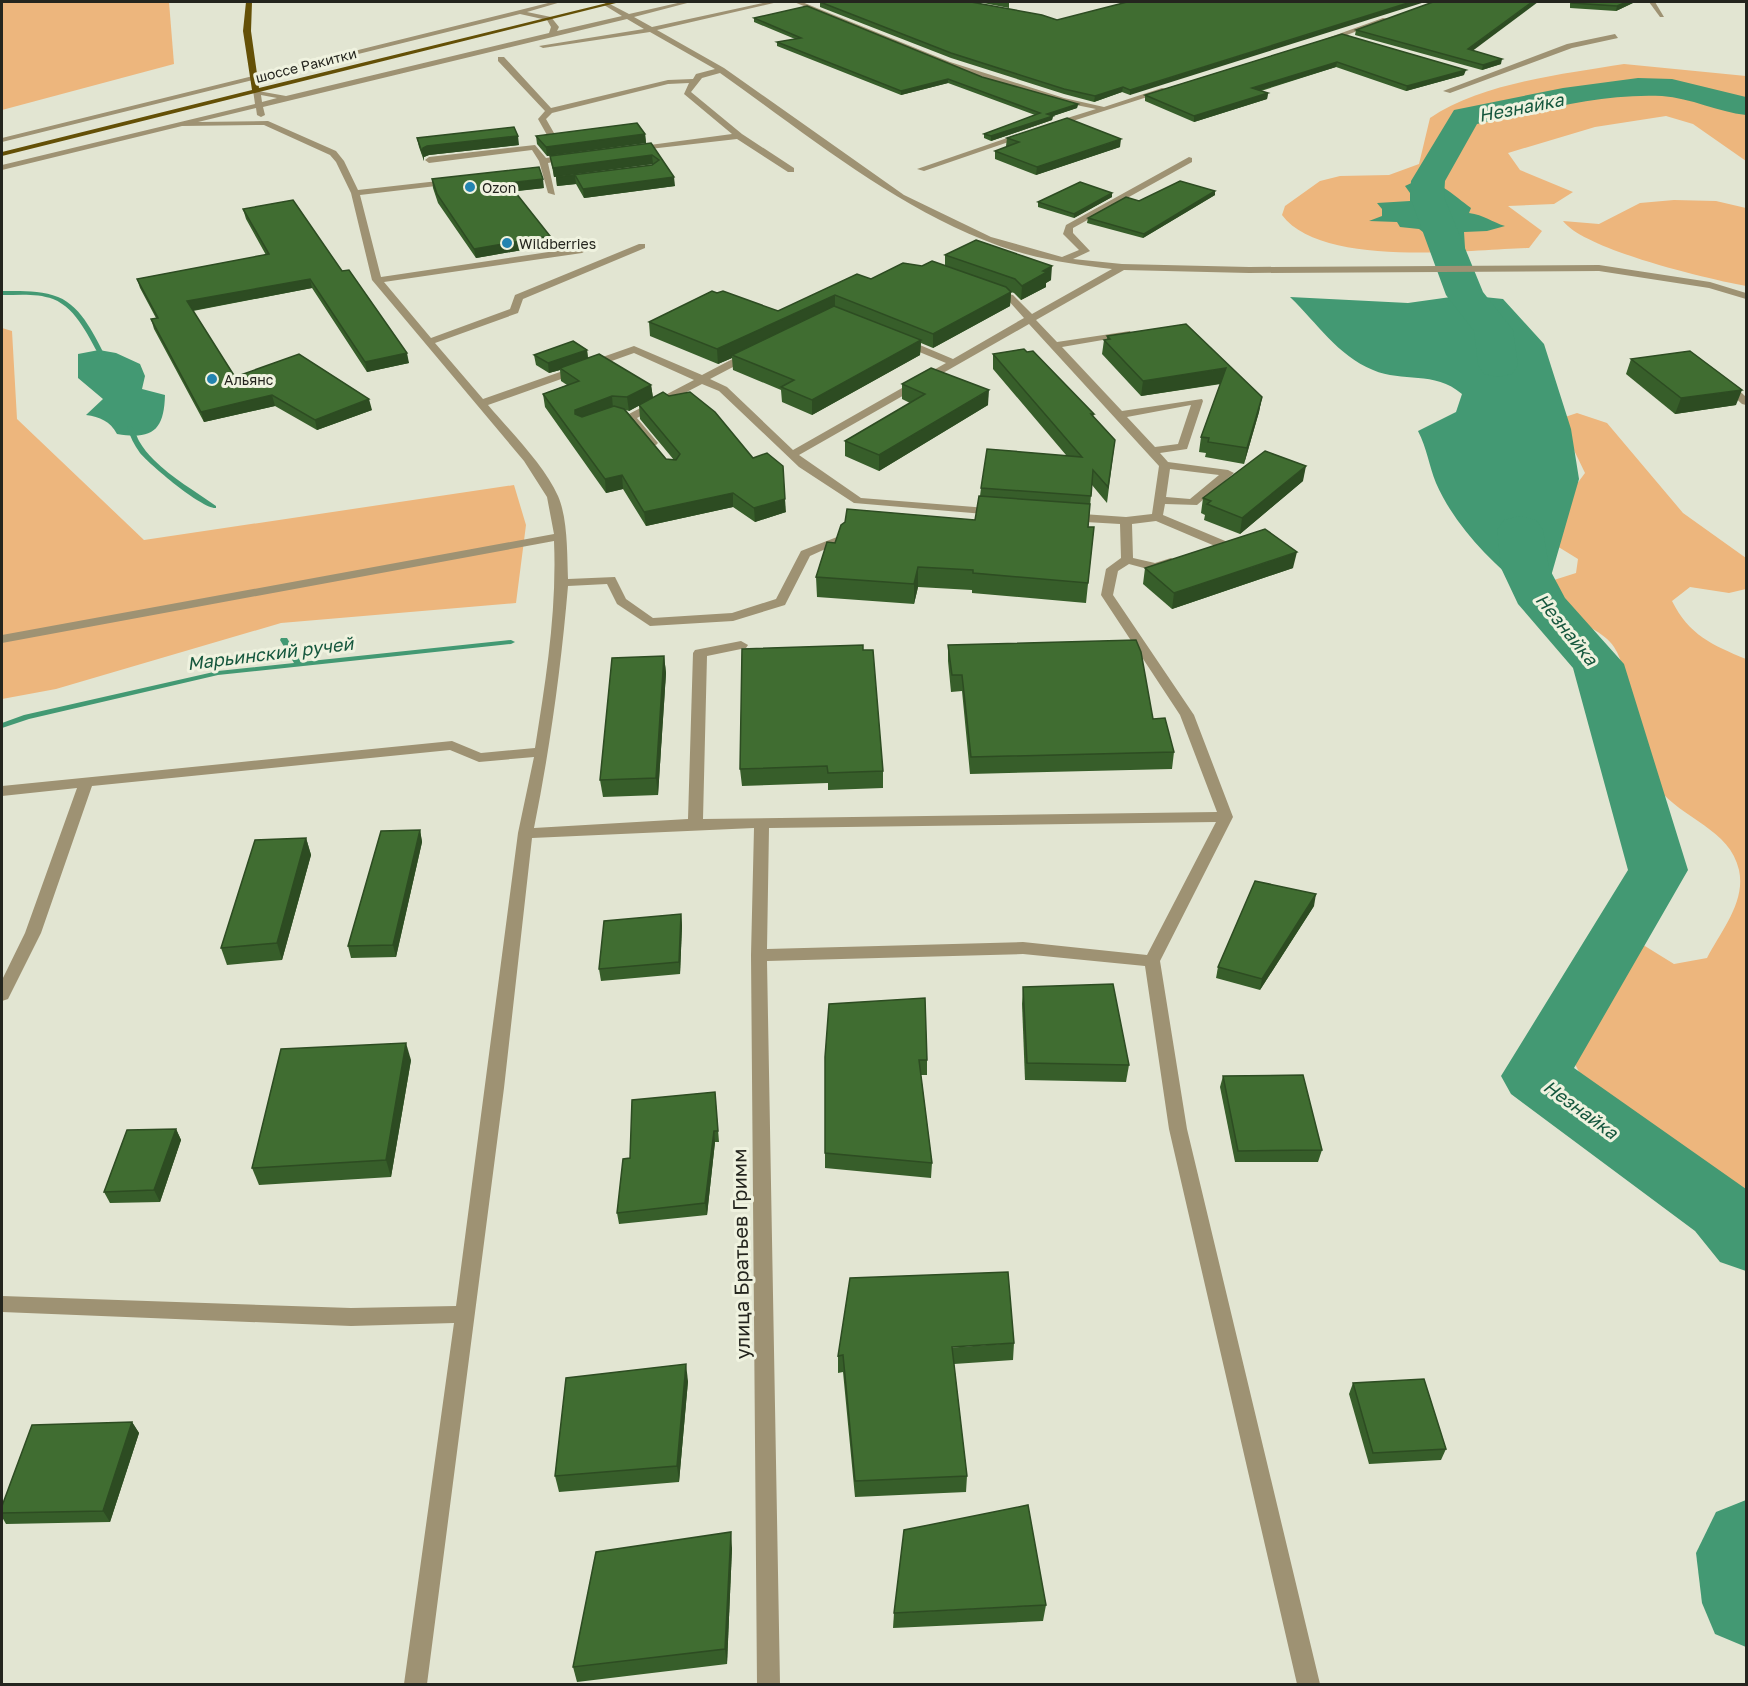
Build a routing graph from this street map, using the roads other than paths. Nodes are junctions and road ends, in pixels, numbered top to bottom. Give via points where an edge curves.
1 (249, 2) edge
2 (558, 2) edge
3 (617, 2) edge
4 (688, 2) edge
5 (776, 2) edge
6 (797, 2) edge
7 (1652, 2) edge
8 (604, 3) edge
9 (510, 13) junction
10 (627, 16) junction
11 (1394, 16) edge
12 (1662, 16) dead end
13 (549, 18) junction
14 (650, 30) junction
15 (1341, 35) junction
16 (552, 36) junction
17 (1615, 36) dead end
18 (1361, 41) edge
19 (1320, 42) edge
20 (505, 47) junction
21 (501, 59) dead end
22 (721, 70) junction
23 (1467, 71) edge
24 (1489, 76) junction
25 (252, 77) junction
26 (695, 81) junction
27 (1170, 88) edge
28 (1447, 91) dead end
29 (255, 92) junction
30 (300, 96) junction
31 (258, 107) junction
32 (1104, 108) junction
33 (549, 111) junction
34 (265, 123) junction
35 (185, 125) junction
36 (1040, 130) edge
37 (550, 133) edge
38 (1029, 134) edge
39 (739, 136) junction
40 (2, 140) edge
41 (624, 151) edge
42 (2, 154) edge
43 (577, 156) edge
44 (429, 160) edge
45 (1189, 160) dead end
46 (544, 165) junction
47 (2, 167) edge
48 (921, 169) dead end
49 (791, 170) dead end
50 (533, 171) edge
51 (462, 180) edge
52 (560, 180) edge
53 (548, 182) junction
54 (355, 193) junction
55 (552, 193) dead end
56 (642, 246) dead end
57 (582, 250) dead end
58 (1062, 260) junction
59 (1122, 267) junction
60 (377, 280) junction
61 (977, 286) edge
62 (1746, 296) edge
63 (1030, 320) junction
64 (1136, 332) edge
65 (888, 336) edge
66 (428, 342) junction
67 (1054, 345) junction
68 (765, 347) edge
69 (954, 363) junction
70 (1714, 374) edge
71 (700, 379) junction
72 (1746, 402) edge
73 (483, 403) junction
74 (1120, 415) junction
75 (1153, 451) junction
76 (659, 452) edge
77 (792, 455) junction
78 (1165, 465) junction
79 (1160, 501) junction
80 (1010, 512) edge
81 (1056, 516) edge
82 (1157, 516) junction
83 (1126, 521) junction
84 (560, 536) junction
85 (837, 541) edge
86 (1206, 552) edge
87 (1185, 558) edge
88 (1127, 560) junction
89 (562, 584) junction
90 (2, 639) edge
91 (741, 645) dead end
92 (542, 752) junction
93 (87, 781) junction
94 (2, 791) edge
95 (1227, 817) junction
96 (762, 823) junction
97 (695, 824) junction
98 (525, 833) junction
99 (759, 956) junction
100 (1152, 961) junction
101 (2, 995) edge
102 (2, 1304) edge
103 (465, 1314) junction
104 (416, 1684) edge
105 (768, 1684) edge
106 (1309, 1684) edge

1 - 25 main road via 247,31
2 - 9 street
3 - 8 main road, шоссе Ракитки
4 - 10 street
5 - 14 street
6 - 32 street via 978,73 1062,101
7 - 12 street
8 - 10 street
8 - 13 main road, шоссе Ракитки
9 - 13 street
9 - 25 street
10 - 14 street
10 - 16 street
11 - 15 street
13 - 16 street via 555,27
13 - 29 main road, шоссе Ракитки
14 - 20 street via 548,46
14 - 22 street
15 - 18 street
15 - 19 street
16 - 20 street
17 - 24 street via 1570,46
20 - 30 street
21 - 33 street
22 - 26 street via 699,76
22 - 58 street via 901,197 988,239
23 - 24 street
24 - 28 street
25 - 29 main road
25 - 40 street
26 - 33 street via 668,82
26 - 39 street via 687,92
27 - 32 street
29 - 30 street
29 - 31 street
29 - 42 main road, шоссе Ракитки
30 - 31 street
30 - 34 street via 282,106
31 - 34 street
31 - 35 street
32 - 36 street
33 - 37 street via 542,119
34 - 35 street
34 - 54 street via 333,153
35 - 47 street
38 - 48 street
39 - 41 street
39 - 49 street
43 - 46 street
44 - 46 street via 535,147
45 - 58 street via 1069,227 1068,234 1085,251
46 - 50 street
46 - 53 street
51 - 54 street
52 - 53 street
53 - 55 street
54 - 60 street
56 - 66 street via 518,297 515,310
57 - 60 street
58 - 59 street
59 - 62 street via 1599,268 1710,285
59 - 63 street
60 - 66 street
61 - 63 street via 1010,297
63 - 67 street
63 - 69 street
64 - 67 street
65 - 69 street
66 - 73 street
67 - 74 street
68 - 71 street
69 - 77 street
70 - 72 street
71 - 73 street via 634,349
71 - 76 street via 627,416
71 - 77 street via 723,389
73 - 84 street via 553,497
74 - 75 street
74 - 75 street via 1198,401 1183,447
75 - 78 street
77 - 80 street via 858,501
78 - 79 street
78 - 79 street via 1228,473 1193,503
79 - 82 street
81 - 83 street
82 - 83 street
82 - 86 street via 1226,546
83 - 88 street
84 - 89 street
84 - 90 street
85 - 89 street via 805,554 781,602 734,617 650,622 621,602 611,580
87 - 88 street via 1155,567
88 - 95 street via 1112,569 1107,595 1187,715
89 - 92 street
91 - 97 street via 700,653
92 - 93 street via 479,758 452,745
92 - 98 street
93 - 94 street
93 - 101 street via 33,933
95 - 96 street
95 - 100 street
96 - 97 street
96 - 99 street, улица Братьев Гримм
97 - 98 street
98 - 103 street
99 - 100 street via 1023,948
99 - 105 street, улица Братьев Гримм
100 - 106 street via 1178,1129
102 - 103 street via 351,1317
103 - 104 street

